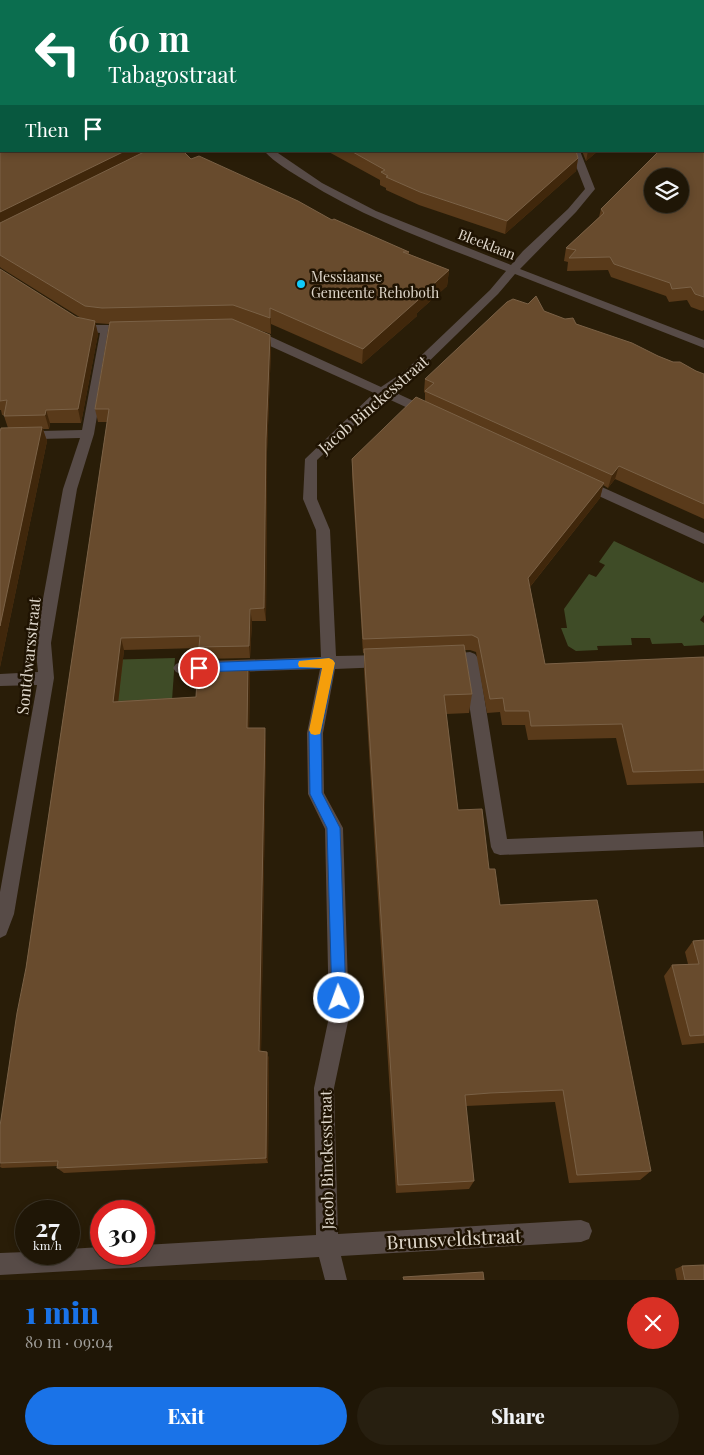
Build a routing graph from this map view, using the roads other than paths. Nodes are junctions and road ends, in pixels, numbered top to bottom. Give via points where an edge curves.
1 (270, 152) edge
2 (576, 152) edge
3 (513, 270) junction
4 (70, 317) edge
5 (142, 328) edge
6 (106, 330) junction
7 (243, 330) edge
8 (704, 344) edge
9 (382, 392) junction
10 (437, 417) edge
11 (88, 434) junction
12 (0, 436) edge
13 (573, 479) edge
14 (704, 539) edge
15 (433, 659) edge
16 (395, 661) edge
17 (329, 663) junction
18 (181, 668) dead end
19 (46, 678) junction
20 (0, 680) edge
21 (703, 840) edge
22 (0, 929) edge
23 (581, 1232) dead end
24 (327, 1245) junction
25 (0, 1264) edge
26 (336, 1280) edge

1 - 3 street, Bleeklaan via 302,175 361,208
2 - 3 street, Jacob Binckesstraat via 590,189
3 - 8 street, Bleeklaan
3 - 9 street, Jacob Binckesstraat via 409,374
4 - 6 street via 85,327
5 - 6 street
6 - 11 street, Sontdwarsstraat
7 - 9 street
9 - 10 street
9 - 17 street, Jacob Binckesstraat via 311,459 310,499 323,530
11 - 12 street
11 - 19 street, Sontdwarsstraat via 68,499 44,643
13 - 14 street
15 - 21 street via 470,658 500,848
16 - 17 street
17 - 18 street
17 - 24 street, Jacob Binckesstraat via 315,733 316,794 334,828 339,1017 324,1088
19 - 20 street
19 - 22 street, Sontdwarsstraat
23 - 24 street, Brunsveldstraat
24 - 25 street, Brunsveldstraat
24 - 26 street, Jacob Binckesstraat

